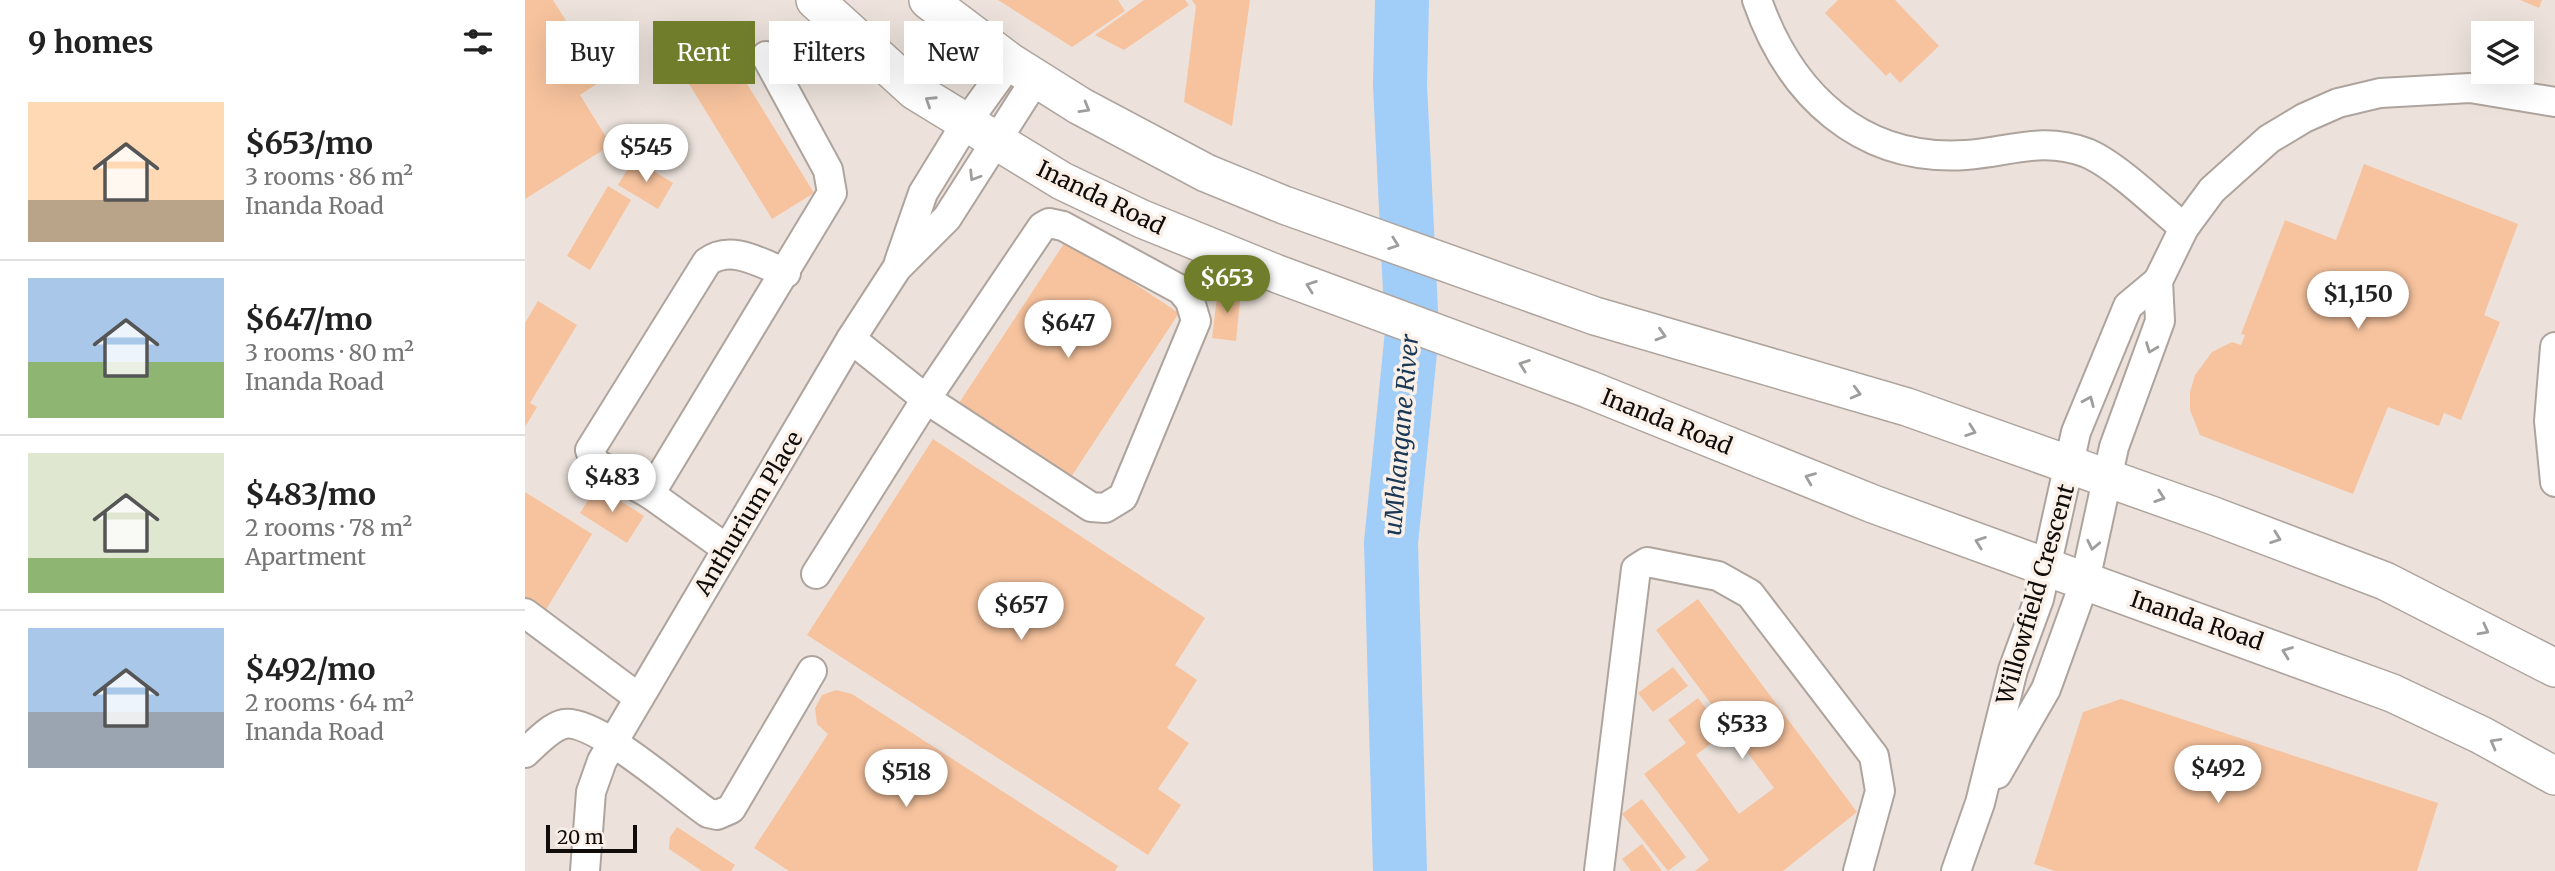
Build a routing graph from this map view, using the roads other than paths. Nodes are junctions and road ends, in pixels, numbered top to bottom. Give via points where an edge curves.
1 (815, 0) edge
2 (928, 0) edge
3 (1757, 0) edge
4 (766, 56) dead end
5 (1024, 70) junction
6 (2555, 102) edge
7 (981, 133) junction
8 (2184, 228) junction
9 (786, 273) junction
10 (2158, 281) junction
11 (851, 339) junction
12 (2555, 347) edge
13 (926, 399) junction
14 (2071, 466) junction
15 (2108, 479) junction
16 (2555, 482) edge
17 (650, 494) junction
18 (727, 549) junction
19 (2044, 566) junction
20 (816, 574) dead end
21 (2085, 581) junction
22 (525, 613) edge
23 (2555, 668) edge
24 (812, 671) dead end
25 (639, 698) junction
26 (608, 751) junction
27 (525, 753) edge
28 (2555, 776) edge
29 (1980, 803) junction
30 (585, 871) edge
31 (1599, 871) edge
32 (1858, 871) edge
33 (1957, 871) edge

7 -> 1 main road, Inanda Road via 915,91
2 - 5 main road
3 - 8 street via 1790,69 1815,99 1849,127 1884,145 1923,155 1968,155 2020,145 2055,145 2088,154
4 - 9 street via 833,186 830,202
5 - 7 street, Anthurium Place
5 -> 14 main road via 1080,106 1206,173 1284,205 1595,316 1907,407
6 - 8 street, Willowfield Crescent via 2470,88 2380,93 2338,103 2269,139 2212,190
7 - 11 street, Anthurium Place via 947,218 897,268
19 -> 7 main road, Inanda Road via 1142,219 1062,181
8 - 10 street, Willowfield Crescent
9 - 17 street
9 - 17 street via 730,252 707,262 598,438 590,454 595,463
14 -> 10 street, Willowfield Crescent via 2076,432 2128,306
10 -> 15 street, Willowfield Crescent via 2161,321 2114,446
11 - 13 street
11 - 18 street, Anthurium Place
12 - 16 street via 2549,421
13 - 13 street via 1049,223 1063,226 1181,290 1190,301 1196,321 1123,497 1105,508 1091,507
13 - 20 street
14 - 15 main road
14 - 19 street, Willowfield Crescent
15 -> 21 street, Willowfield Crescent
15 -> 23 main road via 2385,580
17 - 18 street
18 - 25 street, Anthurium Place
19 - 21 main road, Inanda Road
19 - 29 street, Willowfield Crescent via 2039,599 2013,670
28 -> 21 main road, Inanda Road via 2392,693
21 - 29 street, Willowfield Crescent via 2046,689
22 - 25 street
24 - 26 street via 725,813 708,813
25 - 26 street, Anthurium Place
26 - 27 street via 565,724
26 - 30 street, Anthurium Place via 591,792
29 - 33 street, Willowfield Crescent
31 - 32 street via 1636,569 1647,562 1718,576 1750,594 1874,756 1880,791

